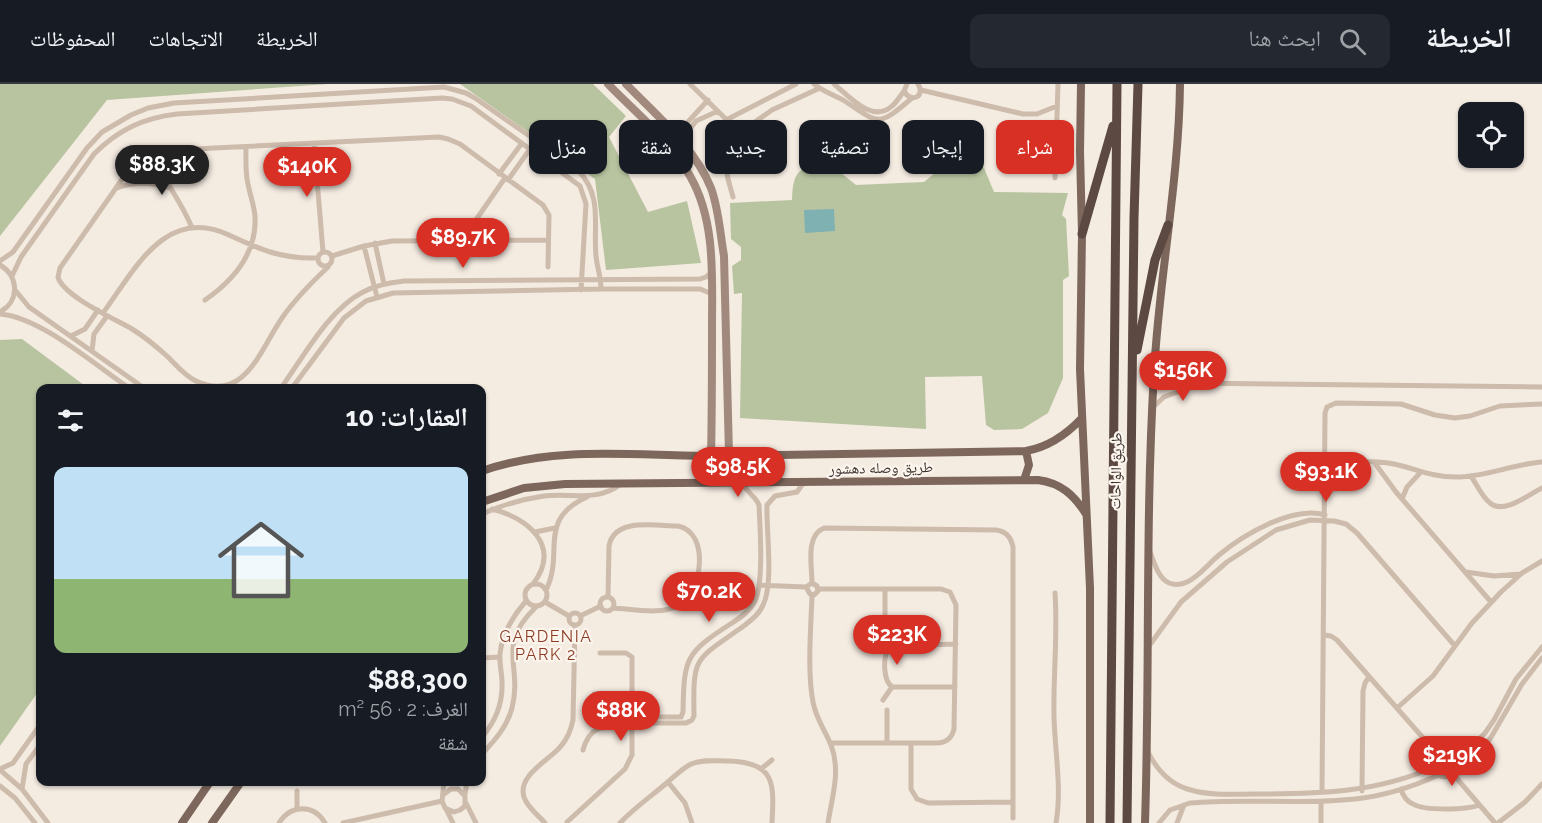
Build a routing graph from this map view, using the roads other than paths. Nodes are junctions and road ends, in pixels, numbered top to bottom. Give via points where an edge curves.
1 (608, 84) edge
2 (626, 84) edge
3 (690, 84) edge
4 (796, 84) edge
5 (829, 84) edge
6 (834, 84) edge
7 (1058, 84) edge
8 (1081, 84) edge
9 (1117, 84) edge
10 (1138, 84) edge
11 (1180, 84) edge
12 (906, 86) edge
13 (919, 86) edge
14 (819, 87) edge
15 (912, 99) junction
16 (708, 100) junction
17 (1058, 106) junction
18 (718, 111) junction
19 (1117, 112) junction
20 (643, 120) edge
21 (661, 120) edge
22 (692, 120) edge
23 (726, 120) joint
24 (758, 120) edge
25 (693, 124) edge
26 (314, 143) junction
27 (522, 143) junction
28 (246, 147) junction
29 (529, 147) edge
30 (529, 149) edge
31 (154, 156) junction
32 (693, 160) edge
33 (499, 174) junction
34 (566, 174) edge
35 (688, 174) edge
36 (727, 174) edge
37 (1055, 178) dead end
38 (506, 179) junction
39 (116, 188) junction
40 (170, 188) junction
41 (733, 197) dead end
42 (1168, 225) junction
43 (192, 228) junction
44 (1082, 234) junction
45 (462, 240) junction
46 (549, 240) junction
47 (375, 243) junction
48 (251, 246) junction
49 (364, 246) junction
50 (323, 252) junction
51 (332, 256) junction
52 (317, 258) junction
53 (0, 263) edge
54 (328, 267) junction
55 (548, 267) dead end
56 (712, 272) junction
57 (12, 276) junction
58 (601, 279) junction
59 (581, 280) junction
60 (384, 284) junction
61 (373, 287) junction
62 (601, 289) junction
63 (15, 290) junction
64 (581, 290) junction
65 (712, 294) junction
66 (377, 297) junction
67 (205, 300) dead end
68 (0, 313) edge
69 (103, 313) junction
70 (71, 336) junction
71 (92, 351) junction
72 (1154, 370) junction
73 (1132, 373) junction
74 (712, 375) junction
75 (727, 375) junction
76 (1188, 383) junction
77 (123, 384) edge
78 (138, 384) edge
79 (209, 384) edge
80 (228, 384) edge
81 (284, 384) edge
82 (295, 384) edge
83 (1542, 387) edge
84 (1542, 404) edge
85 (1152, 408) junction
86 (1082, 418) junction
87 (1026, 452) junction
88 (711, 456) junction
89 (729, 456) junction
90 (1325, 462) junction
91 (1374, 462) junction
92 (1542, 462) edge
93 (486, 470) edge
94 (1420, 473) junction
95 (1471, 476) junction
96 (1024, 480) junction
97 (743, 482) junction
98 (804, 482) junction
99 (623, 483) junction
100 (1542, 488) edge
101 (588, 496) junction
102 (1402, 499) junction
103 (486, 500) edge
104 (759, 505) junction
105 (767, 505) junction
106 (492, 509) junction
107 (486, 512) edge
108 (1087, 517) junction
109 (1324, 518) junction
110 (1273, 523) junction
111 (555, 528) junction
112 (1276, 530) junction
113 (535, 532) junction
114 (1147, 545) junction
115 (1542, 561) edge
116 (1466, 572) junction
117 (1522, 573) junction
118 (812, 583) junction
119 (534, 584) junction
120 (759, 585) junction
121 (768, 586) junction
122 (806, 587) junction
123 (818, 589) junction
124 (885, 589) junction
125 (546, 590) junction
126 (1054, 593) dead end
127 (812, 595) junction
128 (608, 597) junction
129 (526, 600) junction
130 (545, 602) junction
131 (1491, 602) junction
132 (601, 606) junction
133 (536, 607) junction
134 (613, 608) junction
135 (569, 616) junction
136 (580, 616) junction
137 (730, 624) junction
138 (575, 625) junction
139 (885, 631) dead end
140 (735, 632) junction
141 (1324, 635) junction
142 (956, 644) junction
143 (1455, 646) junction
144 (1542, 647) edge
145 (1147, 650) junction
146 (600, 653) dead end
147 (500, 657) junction
148 (486, 658) edge
149 (1542, 658) edge
150 (1369, 677) junction
151 (892, 687) junction
152 (955, 687) junction
153 (594, 694) dead end
154 (633, 695) junction
155 (883, 700) dead end
156 (1397, 708) junction
157 (887, 710) dead end
158 (655, 720) junction
159 (632, 722) junction
160 (36, 731) edge
161 (486, 731) edge
162 (830, 743) junction
163 (887, 743) junction
164 (911, 743) junction
165 (1146, 747) junction
166 (486, 750) edge
167 (583, 750) dead end
168 (36, 751) edge
169 (1439, 756) junction
170 (1453, 757) junction
171 (772, 760) dead end
172 (1456, 764) junction
173 (1434, 767) junction
174 (0, 769) edge
175 (761, 769) junction
176 (1453, 774) junction
177 (1439, 775) junction
178 (668, 782) junction
179 (16, 783) junction
180 (1542, 784) edge
181 (0, 786) edge
182 (207, 786) edge
183 (238, 786) edge
184 (444, 786) edge
185 (467, 786) edge
186 (22, 789) junction
187 (1362, 789) junction
188 (1401, 789) junction
189 (297, 791) dead end
190 (1323, 792) junction
191 (9, 793) junction
192 (1258, 794) junction
193 (1302, 794) junction
194 (1362, 798) junction
195 (466, 799) junction
196 (1257, 801) junction
197 (444, 802) junction
198 (1013, 802) junction
199 (1302, 802) junction
200 (1321, 802) junction
201 (1184, 805) junction
202 (1479, 805) junction
203 (297, 809) junction
204 (1013, 818) dead end
205 (567, 822) edge
206 (35, 823) edge
207 (48, 823) edge
208 (182, 823) edge
209 (212, 823) edge
210 (279, 823) edge
211 (325, 823) edge
212 (343, 823) edge
213 (453, 823) edge
214 (476, 823) edge
215 (545, 823) edge
216 (620, 823) edge
217 (692, 823) edge
218 (772, 823) edge
219 (828, 823) edge
220 (1056, 823) edge
221 (1090, 823) edge
222 (1110, 823) edge
223 (1126, 823) edge
224 (1145, 823) edge
225 (1159, 823) edge
226 (1177, 823) edge
227 (1321, 823) edge
228 (1496, 823) edge

1 - 20 street
2 - 21 street
3 - 16 street
4 - 23 street
5 - 14 street
6 - 12 street via 874,112 891,107
7 - 17 street
8 - 44 main road
9 - 19 highway, طريق الواحات
10 - 73 highway, طريق الواحات
11 - 42 main road
12 - 15 street via 907,96
13 - 15 street via 917,97
13 - 17 street via 1023,114 1037,114
14 - 15 street via 873,119 889,116
14 - 24 street
16 - 18 street
16 - 22 street
17 - 37 street
18 - 23 street
18 - 25 street
19 - 44 highway
19 - 222 highway, طريق الواحات
26 - 28 street
26 - 33 street via 443,138 460,144
26 - 50 street
27 - 29 street
27 - 33 street
27 - 57 street via 471,106 442,98 177,114 146,120 118,133 94,154 21,257
28 - 31 street via 180,150
28 - 48 street via 246,173 255,216
30 - 38 street
31 - 39 street via 132,169
31 - 40 street
32 - 75 street via 707,181 719,216
33 - 38 street
34 - 59 street via 584,194 586,204
35 - 56 street via 702,206
36 - 41 street
38 - 45 street
38 - 46 street via 546,208
39 - 40 street via 139,183
39 - 69 street via 58,274 62,285
40 - 43 street
42 - 72 main road
42 - 73 highway via 1155,260
43 - 48 street via 217,230
43 - 69 street via 171,233 153,246
44 - 86 main road
45 - 46 street
45 - 47 street
46 - 55 street
47 - 49 street
47 - 60 street
48 - 52 street via 280,256
48 - 67 street via 233,277
49 - 51 street
49 - 61 street
50 - 51 street
50 - 52 street
51 - 54 street
52 - 54 street via 320,265
53 - 57 street
53 - 58 street via 13,252 102,132 148,108 174,103 444,87 476,98 585,177 596,204 596,254
54 - 80 street via 282,318 254,366
56 - 58 street via 700,279
56 - 65 street
57 - 63 street
58 - 59 street
58 - 62 street
59 - 60 street
59 - 64 street
60 - 61 street
61 - 66 street
61 - 81 street via 338,311
62 - 64 street
62 - 65 street via 700,289
63 - 68 street via 10,305
63 - 70 street via 29,307
64 - 66 street via 393,293
65 - 74 street
66 - 82 street via 354,308 344,318
68 - 77 street via 41,327
69 - 70 street
69 - 71 street
69 - 79 street via 147,339 195,380
70 - 71 street
71 - 78 street
72 - 76 street via 1165,378
72 - 85 main road
73 - 223 highway, طريق الواحات
74 - 75 street
74 - 88 street
75 - 89 street
76 - 83 street
76 - 85 street via 1186,389
84 - 90 street via 1500,406 1455,418 1401,404 1332,403 1325,413
85 - 114 main road
86 - 87 main road, طريق وصله دهشور via 1054,442
86 - 108 main road
87 - 89 main road, طريق وصله دهشور
87 - 96 main road via 1029,465
88 - 89 main road, طريق وصله دهشور
88 - 93 main road, طريق وصله دهشور via 541,457
90 - 91 street
90 - 109 street
91 - 94 street
91 - 102 street
92 - 95 street
94 - 95 street
94 - 102 street
95 - 100 street via 1488,502 1500,507
96 - 98 main road, طريق وصله دهشور
96 - 108 main road, طريق وصله دهشور via 1061,486 1073,495
97 - 98 main road, طريق وصله دهشور
97 - 99 main road, طريق وصله دهشور
97 - 104 street
98 - 105 street via 797,492 775,496
99 - 101 street via 607,493
99 - 103 main road, طريق وصله دهشور via 542,485
101 - 106 street via 546,496
101 - 111 street via 571,507
102 - 116 street
104 - 105 street
104 - 120 street
105 - 121 street
106 - 107 street
106 - 113 street via 516,517
108 - 221 main road
109 - 110 street via 1309,513
109 - 112 street
109 - 141 street
109 - 143 street via 1346,524 1357,533
110 - 112 street
110 - 114 street via 1236,542 1182,584 1169,583 1161,577
111 - 113 street
111 - 125 street via 554,566
112 - 145 street via 1227,562 1181,602
113 - 119 street via 542,546 543,562
114 - 145 main road
115 - 117 street
116 - 117 street via 1494,576
116 - 131 street
117 - 131 street
118 - 122 street
118 - 123 street
118 - 198 street via 812,541 814,534 824,528 996,530 1010,537
119 - 125 street
119 - 129 street via 525,592
120 - 121 street
120 - 137 street via 754,604
121 - 122 street
121 - 140 street via 760,611
122 - 127 street
123 - 124 street
123 - 127 street
124 - 139 street
124 - 142 street via 951,592 956,605
125 - 130 street
126 - 220 street via 1054,716 1059,794
127 - 162 street via 812,700
128 - 132 street
128 - 134 street via 613,600
128 - 134 street via 609,546 618,530 629,526 678,526 693,534 698,544 699,574 684,601 661,610
129 - 133 street
129 - 147 street via 511,621
130 - 133 street
130 - 135 street
131 - 143 street
132 - 134 street via 607,611
132 - 136 street
133 - 166 street via 521,624 512,646 514,695 510,716
135 - 136 street
135 - 138 street
136 - 138 street
137 - 140 street
137 - 158 street via 699,645 689,658 684,674 682,715
138 - 215 street via 571,729 563,744 528,777 523,788 525,800
140 - 158 street via 700,660 694,674 692,720
141 - 150 street via 1337,640
141 - 190 street
142 - 151 street via 891,646 885,654 886,678
142 - 152 street
143 - 156 street via 1433,676
144 - 170 street via 1516,679 1485,733
145 - 165 main road
146 - 154 street via 626,653 632,657
147 - 148 street
147 - 161 street via 499,708
149 - 172 street via 1490,739
150 - 156 street
150 - 187 street via 1363,691
151 - 152 street
151 - 155 street
152 - 164 street via 954,729 950,738 941,743
153 - 154 street
154 - 159 street
156 - 169 street
157 - 163 street
158 - 159 street
159 - 167 street via 596,729 587,737
159 - 205 street via 632,755 628,765
160 - 174 street via 13,763
162 - 163 street
162 - 219 street via 835,757 836,788
163 - 164 street
164 - 198 street via 911,789 916,799
165 - 192 street via 1159,772 1189,790
165 - 224 main road
168 - 186 street via 27,764
169 - 170 street
169 - 173 street
170 - 172 street
171 - 175 street
172 - 176 street
173 - 177 street
173 - 187 street via 1392,783
174 - 179 street
175 - 178 street via 743,761 699,762 687,766
175 - 218 street via 774,791
176 - 177 street
176 - 202 street
177 - 188 street
178 - 216 street
178 - 217 street via 685,802
179 - 186 street
179 - 191 street
180 - 228 street via 1516,810
181 - 191 street
182 - 208 main road
183 - 209 main road
184 - 197 street
185 - 195 street
186 - 207 street
187 - 190 street
187 - 194 street
188 - 194 street
188 - 202 street via 1417,807 1466,809
189 - 203 street
190 - 193 street
191 - 206 street
192 - 193 street
192 - 196 street
193 - 199 street
194 - 200 street
195 - 197 street via 457,812 451,812
195 - 197 street via 461,790 454,788 448,790
195 - 214 street
196 - 199 street
196 - 201 street
197 - 212 street
197 - 213 street
198 - 204 street
199 - 200 street
200 - 227 street
201 - 225 street via 1170,810
201 - 226 street
202 - 228 street
203 - 210 street
203 - 211 street via 316,812

